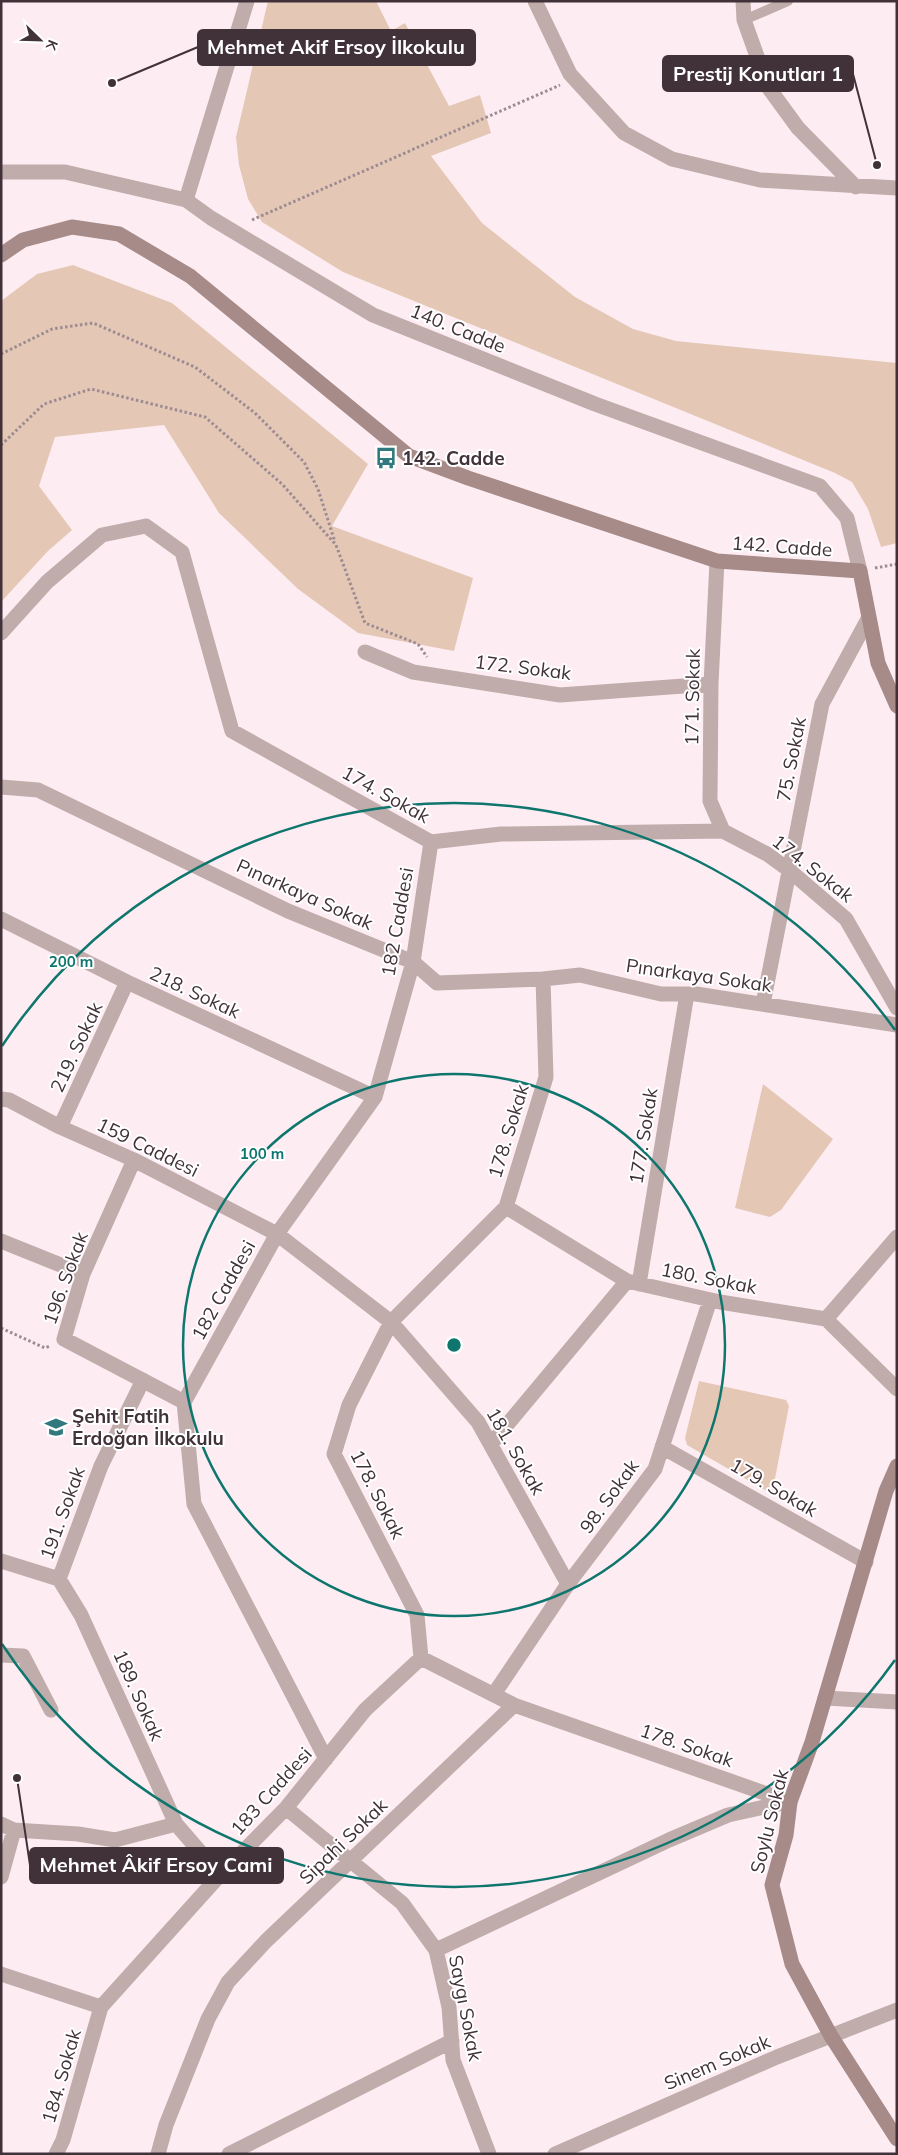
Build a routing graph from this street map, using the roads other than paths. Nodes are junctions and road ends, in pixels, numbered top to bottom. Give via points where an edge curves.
1 (247, 1) edge
2 (535, 1) edge
3 (742, 1) edge
4 (788, 1) edge
5 (744, 20) junction
6 (1, 172) edge
7 (856, 186) junction
8 (897, 188) edge
9 (186, 200) junction
10 (1, 254) edge
11 (717, 561) junction
12 (860, 571) junction
13 (868, 619) junction
14 (1, 632) edge
15 (365, 652) dead end
16 (711, 684) junction
17 (897, 706) edge
18 (1, 787) edge
19 (723, 831) junction
20 (431, 842) junction
21 (790, 870) junction
22 (1, 919) edge
23 (412, 962) junction
24 (543, 979) junction
25 (127, 982) junction
26 (687, 994) junction
27 (763, 1004) junction
28 (897, 1008) edge
29 (897, 1025) edge
30 (375, 1097) junction
31 (1, 1099) edge
32 (60, 1128) junction
33 (134, 1160) junction
34 (506, 1207) junction
35 (277, 1234) junction
36 (897, 1237) edge
37 (1, 1241) edge
38 (84, 1274) junction
39 (633, 1283) junction
40 (710, 1300) junction
41 (826, 1319) junction
42 (392, 1322) junction
43 (143, 1380) junction
44 (897, 1389) edge
45 (184, 1402) junction
46 (491, 1444) junction
47 (662, 1447) junction
48 (897, 1466) edge
49 (891, 1492) edge
50 (1, 1561) edge
51 (866, 1562) junction
52 (59, 1578) junction
53 (568, 1584) junction
54 (1, 1655) edge
55 (421, 1658) junction
56 (494, 1694) junction
57 (825, 1698) junction
58 (897, 1702) edge
59 (514, 1704) junction
60 (51, 1710) dead end
61 (326, 1759) junction
62 (790, 1802) junction
63 (286, 1808) junction
64 (176, 1824) junction
65 (8, 1827) edge
66 (351, 1861) junction
67 (220, 1875) junction
68 (1, 1876) edge
69 (436, 1950) junction
70 (1, 1974) edge
71 (101, 2008) junction
72 (897, 2010) edge
73 (831, 2036) junction
74 (452, 2041) junction
75 (897, 2139) edge
76 (56, 2154) edge
77 (158, 2154) edge
78 (229, 2154) edge
79 (489, 2154) edge
80 (555, 2154) edge

1 - 9 street
2 - 7 street via 570,74 624,133 672,159 760,180
3 - 5 street
4 - 5 lane
5 - 7 street via 768,87 798,128
6 - 9 street, 140. Cadde via 65,172
7 - 8 street
9 - 12 street, 140. Cadde via 373,314 595,404 820,486 846,518
10 - 11 street, 142. Cadde via 23,240 72,227 119,234 190,276 409,456
11 - 12 street, 142. Cadde
11 - 16 street, 171. Sokak
12 - 13 street
13 - 17 street via 878,663
13 - 21 street, 75. Sokak via 822,704
14 - 20 street, 174. Sokak via 48,582 102,535 146,526 182,552 232,731
15 - 16 street, 172. Sokak via 413,672 560,695
16 - 19 street, 171. Sokak via 710,801
18 - 23 street, Pınarkaya Sokak via 38,790 288,911
19 - 20 street, 174. Sokak via 501,834
19 - 21 street, 174. Sokak
20 - 23 street, 182 Caddesi
21 - 27 street, 75. Sokak
21 - 28 street, 174. Sokak via 846,919
22 - 25 street, 218. Sokak
23 - 24 street, Pınarkaya Sokak via 437,983
23 - 30 street, 182 Caddesi
24 - 26 street, Pınarkaya Sokak via 580,975 662,994
24 - 34 street, 178. Sokak via 546,1077
25 - 30 street, 218. Sokak
25 - 32 street, 219. Sokak
26 - 27 street, Pınarkaya Sokak
26 - 39 street, 177. Sokak
27 - 29 street, Pınarkaya Sokak
30 - 35 street, 182 Caddesi
31 - 32 street, 159 Caddesi via 9,1100
32 - 33 street, 159 Caddesi
33 - 35 street, 159 Caddesi
33 - 38 street, 196. Sokak
34 - 39 street, 180. Sokak
34 - 42 street, 178. Sokak
35 - 42 street, 181. Sokak
35 - 45 street, 182 Caddesi
36 - 41 street
37 - 38 street
38 - 43 street, 196. Sokak via 64,1339
39 - 40 street, 180. Sokak
39 - 46 street
40 - 41 street, 180. Sokak
40 - 47 street, 98. Sokak
41 - 44 street
42 - 46 street, 181. Sokak via 478,1422
42 - 55 street, 178. Sokak via 349,1405 334,1454 417,1615
43 - 45 street, 196. Sokak
43 - 52 street, 191. Sokak via 101,1466
45 - 61 street via 194,1504
46 - 53 street, 181. Sokak
47 - 51 street, 179. Sokak
47 - 53 street, 98. Sokak via 655,1469
48 - 49 street, Soylu Sokak
49 - 51 street, Soylu Sokak
50 - 52 street
51 - 57 street, Soylu Sokak
52 - 64 street, 189. Sokak via 81,1615
53 - 56 street, 98. Sokak
54 - 60 street via 23,1656
55 - 56 street, 178. Sokak
55 - 61 street, 183 Caddesi via 365,1710
56 - 59 street, 178. Sokak
57 - 58 street
57 - 62 street, Soylu Sokak
59 - 62 street, 178. Sokak
59 - 66 street, Sipahi Sokak
61 - 63 street, 183 Caddesi
62 - 69 street via 728,1815
62 - 73 street, Soylu Sokak via 786,1835 772,1885 792,1964
63 - 66 street, Saygı Sokak
63 - 67 street, 183 Caddesi
64 - 65 street via 115,1840
64 - 67 street, 189. Sokak
65 - 68 street
66 - 69 street, Saygı Sokak via 402,1903
66 - 77 street, Sipahi Sokak via 266,1941 228,1982 208,2019 166,2125
67 - 71 street, 183 Caddesi
69 - 74 street, Saygı Sokak via 449,2007
70 - 71 street
71 - 76 street, 184. Sokak via 63,2140
72 - 73 street, Sinem Sokak
73 - 75 street, Soylu Sokak
73 - 80 street, Sinem Sokak
74 - 78 street
74 - 79 street, Saygı Sokak via 454,2060

